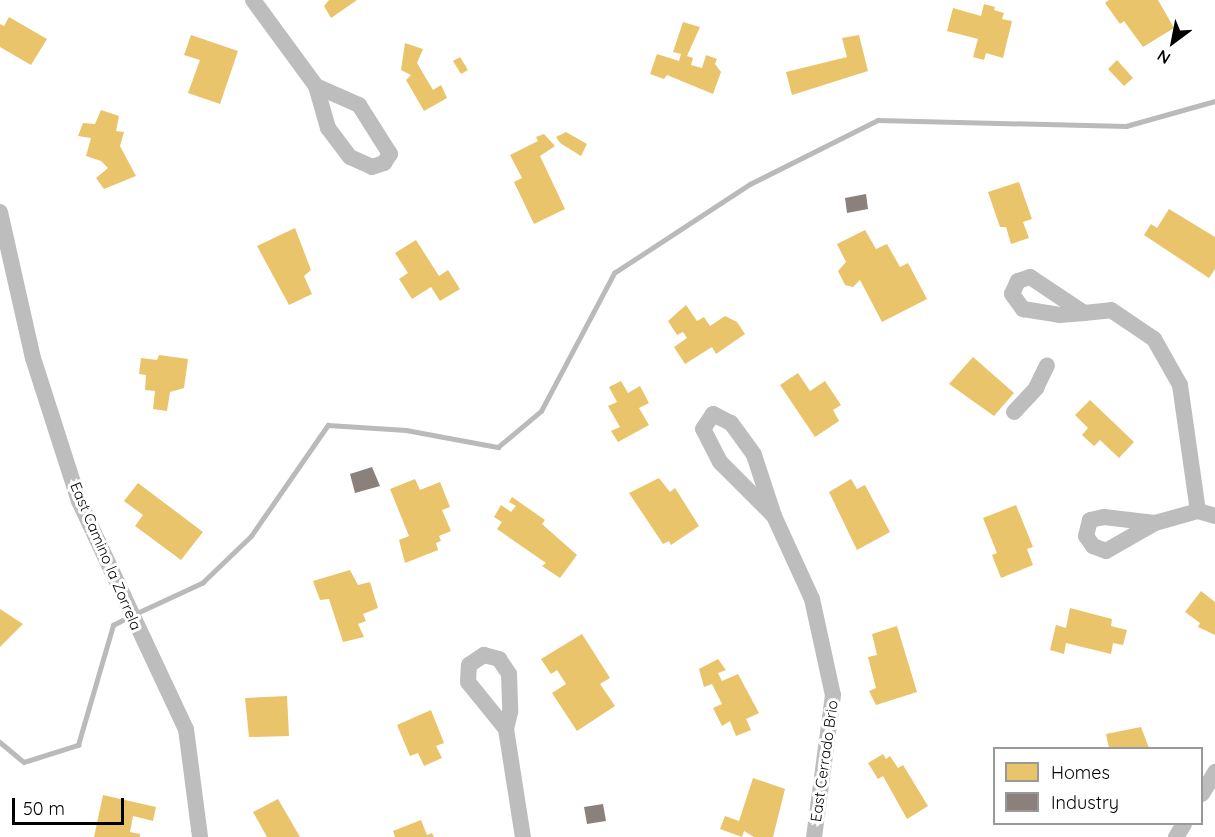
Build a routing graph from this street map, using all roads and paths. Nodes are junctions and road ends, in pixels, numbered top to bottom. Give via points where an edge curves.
1 (253, 0) edge
2 (316, 86) junction
3 (0, 212) edge
4 (3, 233) edge
5 (1084, 313) dead end
6 (1047, 365) dead end
7 (1014, 412) dead end
8 (1198, 511) junction
9 (774, 516) junction
10 (1215, 516) edge
11 (1155, 523) dead end
12 (506, 729) dead end
13 (1215, 772) edge
14 (1203, 792) edge
15 (200, 837) edge
16 (523, 837) edge
17 (814, 837) edge

1 - 2 street
2 - 2 street via 328,128 350,157 372,167 384,164 390,154 359,105
3 - 4 street, East Camino la Zorrela
4 - 15 street, East Camino la Zorrela via 33,358 79,501 186,729
5 - 8 street via 1111,310 1154,339 1180,385
6 - 7 street via 1036,388
8 - 10 street
8 - 11 street
9 - 9 street, East Cerrado Brio via 720,462 703,429 713,414 732,423 754,455
9 - 17 street, East Cerrado Brio via 812,599 833,695
12 - 16 street
13 - 14 street

